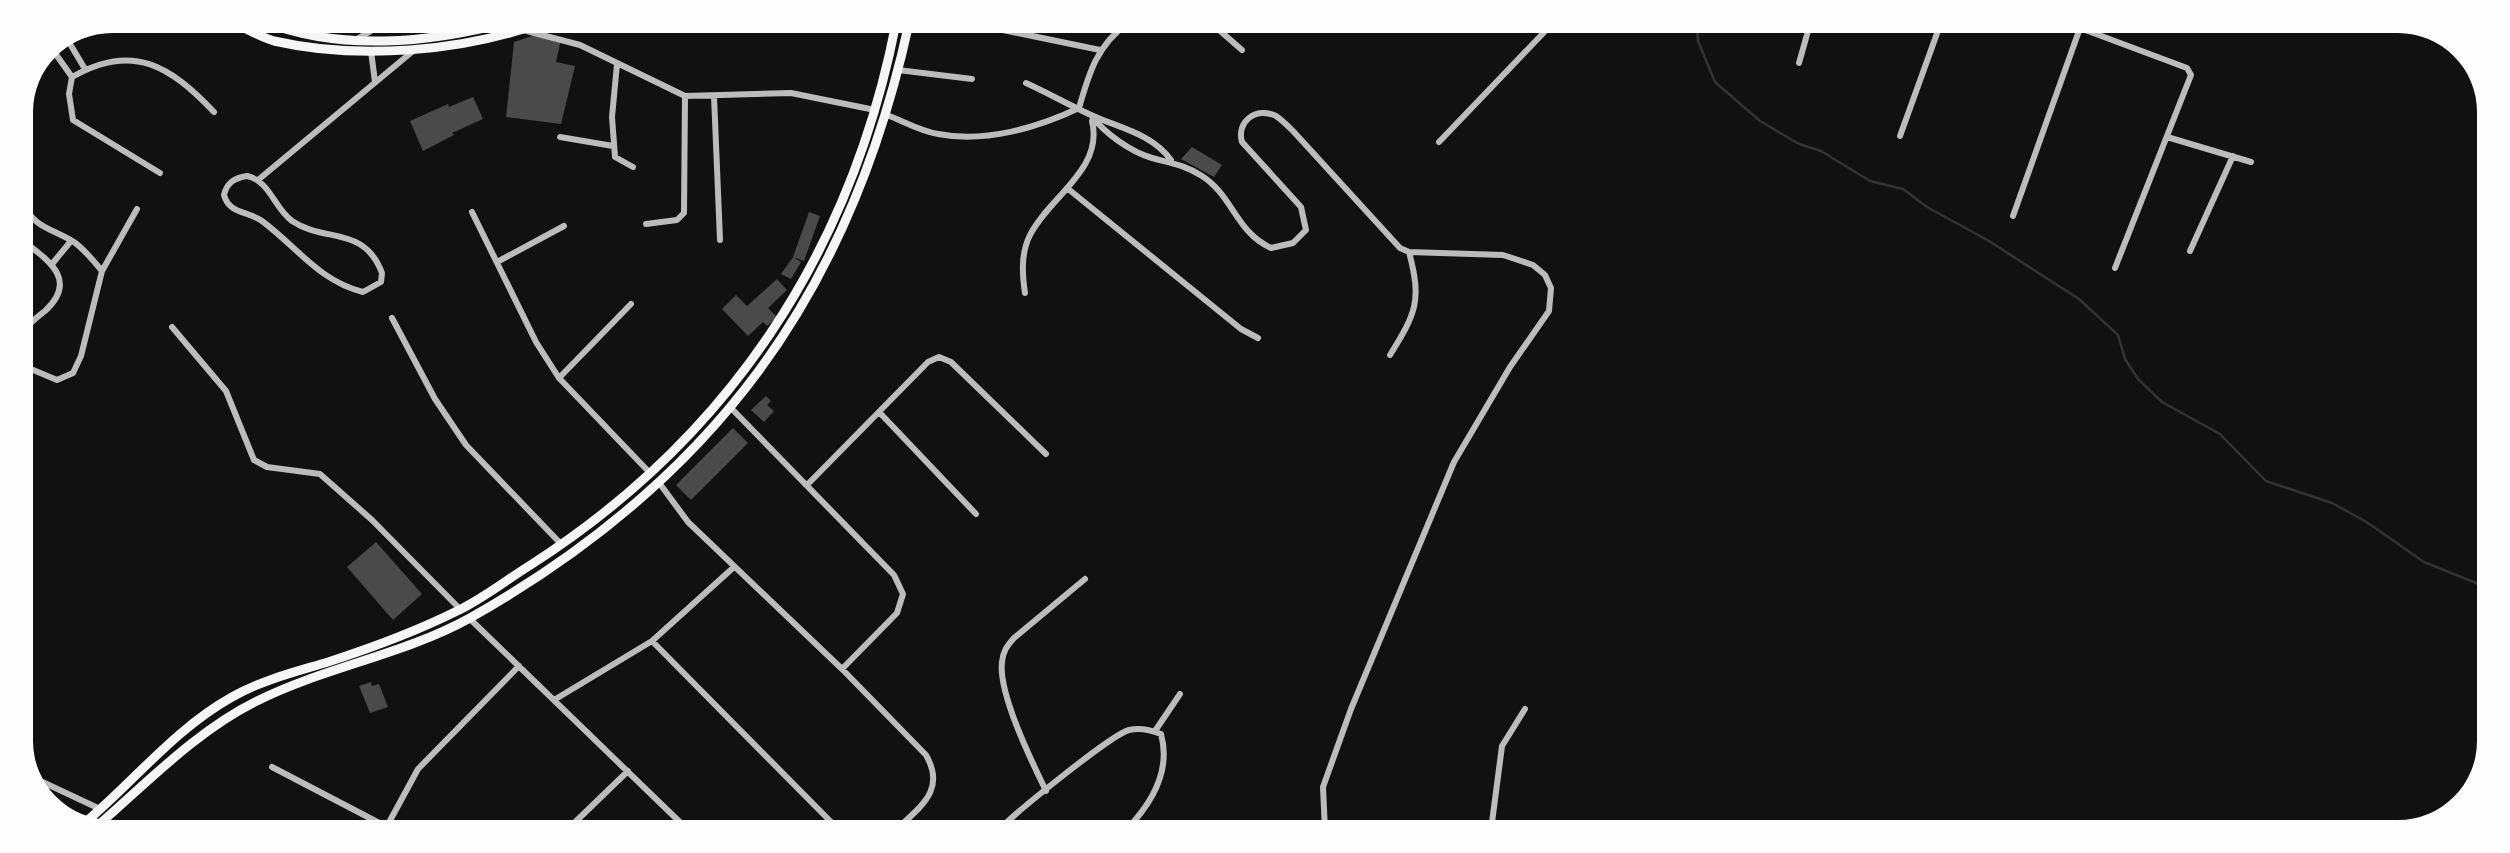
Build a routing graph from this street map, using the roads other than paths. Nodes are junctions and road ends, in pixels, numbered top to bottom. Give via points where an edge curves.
1 (257, 33) edge
2 (314, 33) edge
3 (368, 33) edge
4 (455, 33) edge
5 (512, 33) edge
6 (538, 33) edge
7 (893, 33) edge
8 (907, 33) edge
9 (1018, 33) edge
10 (1113, 33) edge
11 (1222, 33) edge
12 (1543, 33) edge
13 (1807, 33) edge
14 (1937, 33) edge
15 (2074, 33) edge
16 (2092, 33) edge
17 (353, 42) junction
18 (71, 45) edge
19 (418, 47) junction
20 (1100, 50) junction
21 (1242, 50) dead end
22 (371, 51) junction
23 (56, 56) edge
24 (1799, 63) dead end
25 (617, 64) junction
26 (85, 69) junction
27 (898, 70) junction
28 (72, 77) junction
29 (972, 79) dead end
30 (375, 82) junction
31 (1026, 83) dead end
32 (685, 96) junction
33 (714, 96) junction
34 (1079, 108) junction
35 (875, 110) junction
36 (215, 112) dead end
37 (887, 115) junction
38 (1091, 116) junction
39 (1900, 136) dead end
40 (560, 137) dead end
41 (2167, 137) junction
42 (1439, 142) dead end
43 (613, 146) junction
44 (2234, 156) junction
45 (1171, 160) junction
46 (2251, 162) dead end
47 (633, 167) dead end
48 (160, 173) dead end
49 (258, 180) junction
50 (1068, 188) junction
51 (137, 209) dead end
52 (472, 212) dead end
53 (2013, 216) dead end
54 (33, 220) edge
55 (295, 223) junction
56 (646, 224) dead end
57 (564, 226) dead end
58 (282, 235) junction
59 (720, 240) dead end
60 (71, 241) junction
61 (33, 249) edge
62 (2190, 251) dead end
63 (1409, 252) junction
64 (497, 262) junction
65 (52, 264) junction
66 (2115, 268) dead end
67 (102, 271) junction
68 (1025, 293) dead end
69 (631, 304) dead end
70 (392, 318) dead end
71 (33, 323) edge
72 (172, 327) dead end
73 (1258, 338) dead end
74 (1390, 355) dead end
75 (33, 370) edge
76 (559, 378) junction
77 (731, 408) junction
78 (880, 413) junction
79 (1046, 454) dead end
80 (650, 473) junction
81 (660, 484) junction
82 (807, 485) junction
83 (976, 514) dead end
84 (562, 545) junction
85 (734, 567) junction
86 (1085, 579) dead end
87 (461, 610) junction
88 (470, 618) junction
89 (652, 641) junction
90 (519, 666) junction
91 (842, 669) junction
92 (1180, 694) dead end
93 (554, 700) junction
94 (1525, 709) dead end
95 (1155, 731) junction
96 (272, 767) dead end
97 (628, 771) junction
98 (46, 783) edge
99 (1046, 792) junction
100 (100, 809) junction
101 (91, 817) edge
102 (105, 819) edge
103 (373, 820) edge
104 (390, 820) edge
105 (577, 820) edge
106 (679, 820) edge
107 (829, 820) edge
108 (906, 820) edge
109 (1009, 820) edge
110 (1134, 820) edge
111 (1325, 820) edge
112 (1492, 820) edge

1 - 22 main road via 272,40
2 - 17 main road
3 - 17 street
4 - 17 main road
5 - 19 main road
6 - 25 street via 559,37
7 - 35 main road
8 - 27 main road
9 - 20 street
10 - 20 street
11 - 21 street
12 - 42 street
13 - 24 street
14 - 39 street
15 - 53 street
16 - 41 street via 2187,68 2191,75
18 - 26 street
19 - 22 main road
19 - 30 street
20 - 34 street
22 - 30 street
23 - 28 street
25 - 32 street
25 - 43 street
26 - 28 street
26 - 36 street via 129,58 149,64 186,82
27 - 29 street
27 - 37 main road
28 - 48 street via 69,94 74,120
30 - 49 street
31 - 34 street
32 - 33 street
32 - 56 street via 684,213 677,220
33 - 35 street via 791,93
33 - 59 street
34 - 37 street via 1050,122 978,137 935,134
34 - 38 street
35 - 80 main road via 856,171 781,317 723,400
37 - 77 main road via 843,230 795,317
38 - 45 street via 1116,123 1161,147
38 - 45 street via 1109,134 1151,158
38 - 50 street via 1095,133 1092,151
40 - 43 street
41 - 44 street
41 - 66 street
43 - 47 street via 615,157
44 - 46 street
44 - 62 street
45 - 63 street via 1211,182 1248,235 1271,248 1293,243 1306,230 1301,207 1240,135 1247,118 1263,113 1275,116 1390,239
49 - 55 street
49 - 58 street via 235,178 226,187 226,202
50 - 68 street via 1030,234 1021,270
50 - 73 street
51 - 67 street
52 - 64 street
54 - 60 street
55 - 58 street
55 - 58 street via 356,242 377,259 380,282 363,292 348,288 316,270
57 - 64 street
60 - 65 street
60 - 67 street
61 - 65 street
63 - 74 street via 1417,292 1413,317
63 - 111 street via 1503,254 1533,265 1551,288 1549,311 1454,462 1351,709 1323,787
64 - 76 street
65 - 71 street via 60,275 60,289
67 - 75 street via 73,373 57,380
69 - 76 street
70 - 84 street via 466,446
72 - 87 street via 226,391 254,460 267,467 320,474
76 - 80 street
77 - 81 main road
77 - 82 street
78 - 79 street via 939,357 951,362
78 - 82 street
78 - 83 street
80 - 84 main road
81 - 85 street via 688,522
81 - 88 main road via 612,526
82 - 91 street via 894,575 904,594 897,613
84 - 87 main road
85 - 89 street
85 - 91 street
86 - 99 street via 1014,638 1004,649 1001,663 1015,719
87 - 100 main road via 230,698 177,734
88 - 90 street
88 - 102 main road via 240,709 205,732
89 - 93 street
89 - 107 street
90 - 93 street
90 - 104 street via 418,769
91 - 108 street via 926,755 934,769 927,800
92 - 95 street
93 - 97 street
94 - 112 street via 1502,746
95 - 99 street via 1128,730
95 - 110 street via 1161,734 1166,751 1164,769
96 - 103 street
97 - 105 street
97 - 106 street
98 - 100 street
99 - 109 street
100 - 101 main road

